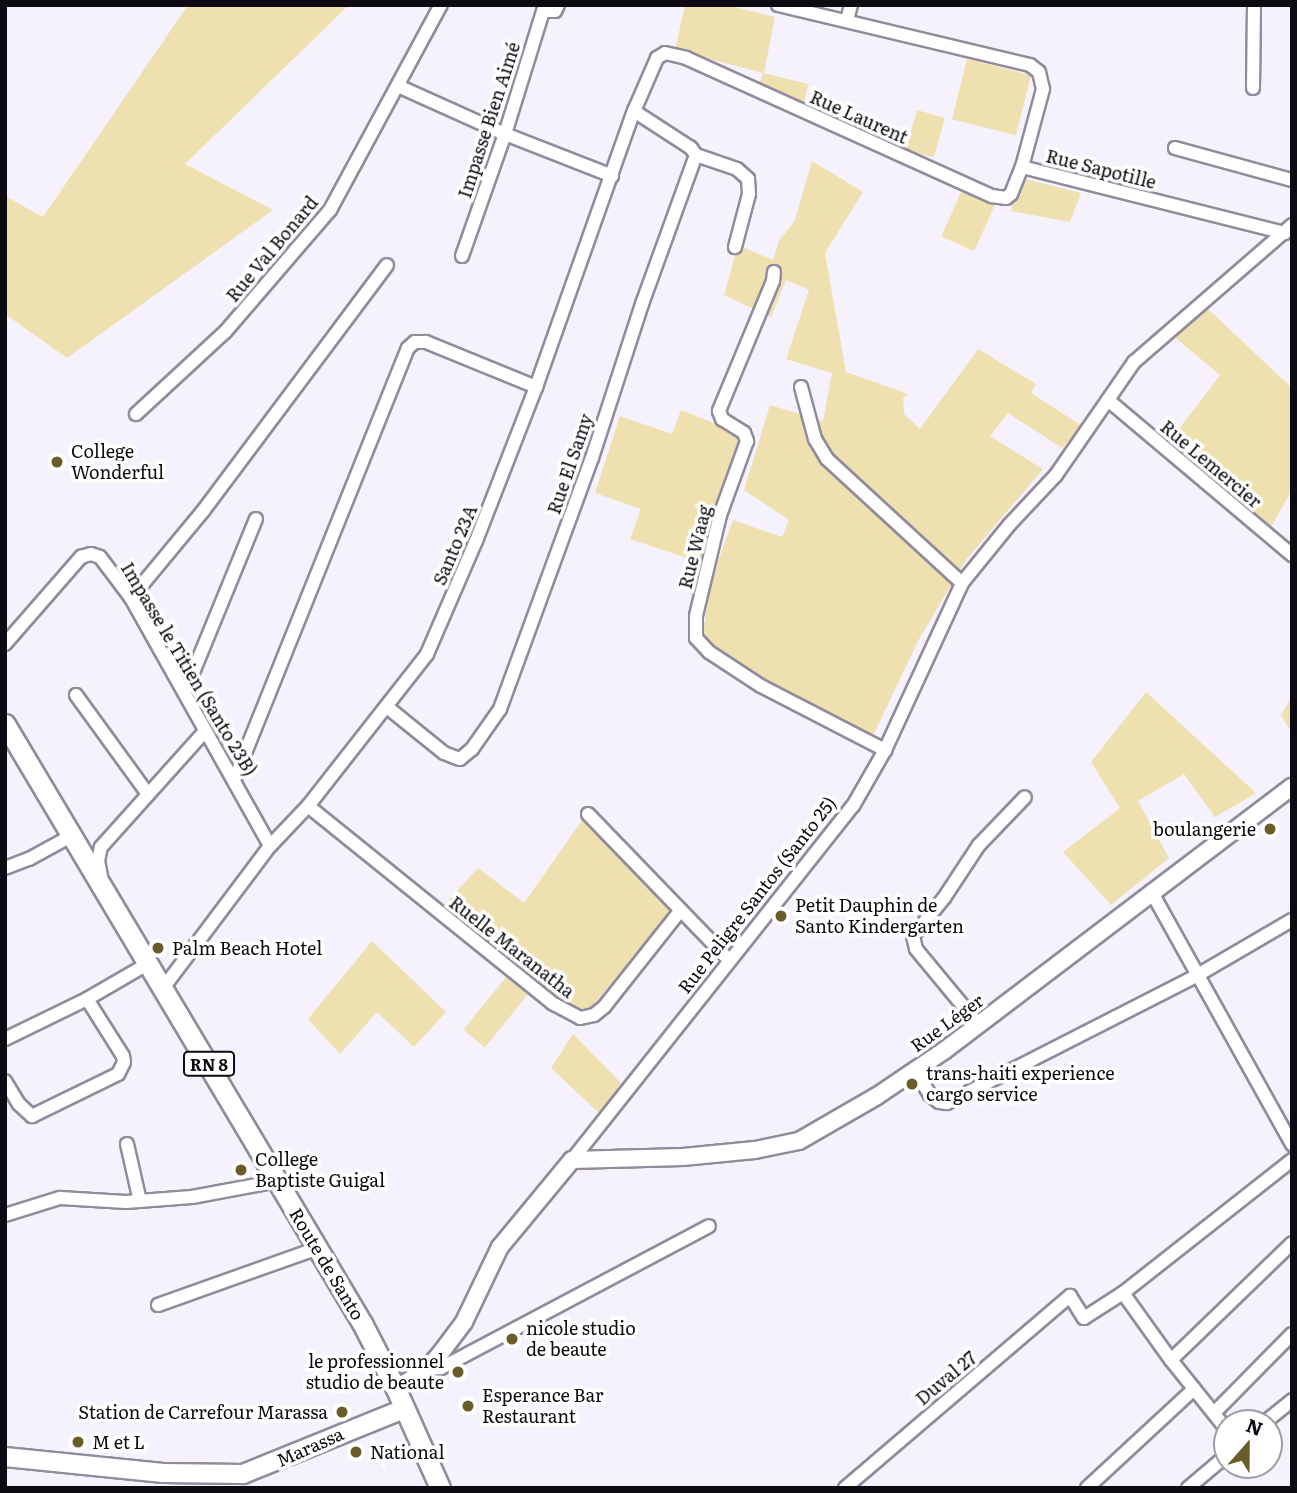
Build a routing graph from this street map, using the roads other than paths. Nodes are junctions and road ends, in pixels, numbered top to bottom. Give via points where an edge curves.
1 (441, 5) edge
2 (558, 5) edge
3 (778, 5) edge
4 (851, 5) edge
5 (1254, 5) edge
6 (847, 20) junction
7 (665, 53) joint
8 (398, 86) junction
9 (1253, 88) dead end
10 (634, 110) junction
11 (505, 134) junction
12 (1175, 148) dead end
13 (696, 155) junction
14 (1022, 167) junction
15 (612, 176) junction
16 (1292, 180) edge
17 (1289, 229) edge
18 (735, 247) dead end
19 (461, 256) dead end
20 (387, 265) dead end
21 (774, 272) dead end
22 (536, 387) junction
23 (801, 387) dead end
24 (1108, 400) junction
25 (136, 414) dead end
26 (256, 519) dead end
27 (1292, 555) edge
28 (962, 583) junction
29 (131, 598) junction
30 (5, 644) edge
31 (185, 692) junction
32 (76, 695) dead end
33 (387, 707) junction
34 (5, 724) edge
35 (205, 731) junction
36 (885, 750) junction
37 (235, 778) junction
38 (1292, 787) edge
39 (148, 794) junction
40 (1025, 797) dead end
41 (308, 807) junction
42 (588, 814) dead end
43 (74, 835) junction
44 (270, 846) junction
45 (5, 868) edge
46 (104, 890) junction
47 (1151, 891) junction
48 (680, 911) junction
49 (1292, 920) edge
50 (730, 961) junction
51 (149, 963) junction
52 (1196, 976) junction
53 (164, 987) junction
54 (87, 999) junction
55 (978, 1024) junction
56 (5, 1039) edge
57 (915, 1070) junction
58 (5, 1081) edge
59 (127, 1144) dead end
60 (1292, 1144) edge
61 (572, 1160) junction
62 (1292, 1160) edge
63 (278, 1181) junction
64 (140, 1200) junction
65 (5, 1215) edge
66 (709, 1226) dead end
67 (1292, 1243) edge
68 (318, 1248) junction
69 (1123, 1293) junction
70 (158, 1305) dead end
71 (1292, 1334) edge
72 (1171, 1360) junction
73 (427, 1370) junction
74 (396, 1389) junction
75 (1194, 1389) junction
76 (404, 1409) junction
77 (1218, 1409) edge
78 (1213, 1412) edge
79 (5, 1457) edge
80 (1213, 1467) edge
81 (440, 1488) edge
82 (845, 1488) edge
83 (1087, 1488) edge
84 (1188, 1488) edge

1 - 8 street, Rue Val Bonard
2 - 11 street, Impasse Bien Aimé via 555,11 543,11
3 - 6 street, Rue Sapotille
4 - 6 street
5 - 9 street
6 - 14 street, Rue Sapotille via 1019,61 1039,72 1043,89
7 - 10 street, Santo 23A via 651,70
7 - 14 street, Rue Laurent via 686,58 992,196 1011,194
8 - 11 street
8 - 25 street, Rue Val Bonard via 330,209 225,332
10 - 13 street
10 - 15 street, Santo 23A
11 - 15 street
11 - 19 street, Impasse Bien Aimé
12 - 16 street
13 - 18 street via 737,169 748,179 749,194
13 - 33 street, Rue El Samy via 500,709 460,759 444,753
14 - 17 street, Rue Sapotille
15 - 22 street, Santo 23A
17 - 24 street, Rue Peligre Santos (Santo 25) via 1159,338 1134,362
20 - 29 street via 203,511
21 - 36 street, Rue Waag via 719,411 747,441 720,515 696,616 696,638 709,652 761,686
22 - 33 street, Santo 23A via 427,654
22 - 37 street via 426,342 408,348
23 - 28 street via 815,439 827,458
24 - 27 street, Rue Lemercier
24 - 28 street, Rue Peligre Santos (Santo 25) via 1056,475
26 - 31 street
28 - 36 street, Rue Peligre Santos (Santo 25)
29 - 30 street, Impasse le Titien (Santo 23B) via 100,557 81,557
29 - 31 street, Impasse le Titien (Santo 23B)
31 - 35 street, Impasse le Titien (Santo 23B)
32 - 39 street
33 - 41 street, Santo 23A
34 - 43 main road, Route de Santo / RN 8
35 - 37 street, Impasse le Titien (Santo 23B)
35 - 39 street
36 - 50 street, Rue Peligre Santos (Santo 25) via 853,806
37 - 44 street, Impasse le Titien (Santo 23B)
38 - 47 street, Rue Léger
39 - 46 street via 101,847 98,861
40 - 55 street via 979,845 913,936 916,949
41 - 44 street, Santo 23A
41 - 48 street, Ruelle Maranatha via 552,1003 580,1018 604,1007
42 - 48 street
43 - 45 street
43 - 46 main road, Route de Santo / RN 8
44 - 53 street, Santo 23A
46 - 51 main road, Route de Santo / RN 8
47 - 52 street
47 - 55 street, Rue Léger via 1118,921
48 - 50 street
49 - 52 street
50 - 61 street, Rue Peligre Santos (Santo 25)
51 - 53 main road, Route de Santo / RN 8
51 - 54 street
52 - 57 street via 947,1103 930,1095
52 - 60 street
53 - 63 main road, Route de Santo / RN 8
54 - 56 street
54 - 58 street via 123,1056 118,1074 32,1116
55 - 57 street, Rue Léger
57 - 61 street, Rue Léger via 799,1141 683,1157
59 - 64 street
61 - 73 street, Rue Peligre Santos (Santo 25) via 500,1247 464,1322
62 - 69 street
63 - 64 street
63 - 68 main road, Route de Santo / RN 8
64 - 65 street via 60,1198
66 - 73 street via 441,1368
67 - 72 street
68 - 70 street
68 - 74 main road, Route de Santo / RN 8
69 - 72 street
69 - 82 street, Duval 27 via 1084,1318 1070,1296
71 - 77 street
72 - 75 street
73 - 74 street, Rue Peligre Santos (Santo 25)
74 - 76 main road, Route de Santo / RN 8
75 - 78 street
75 - 83 street
76 - 79 main road, Marassa via 243,1474 163,1473
76 - 81 main road, Route de Santo / RN 8
80 - 84 street

